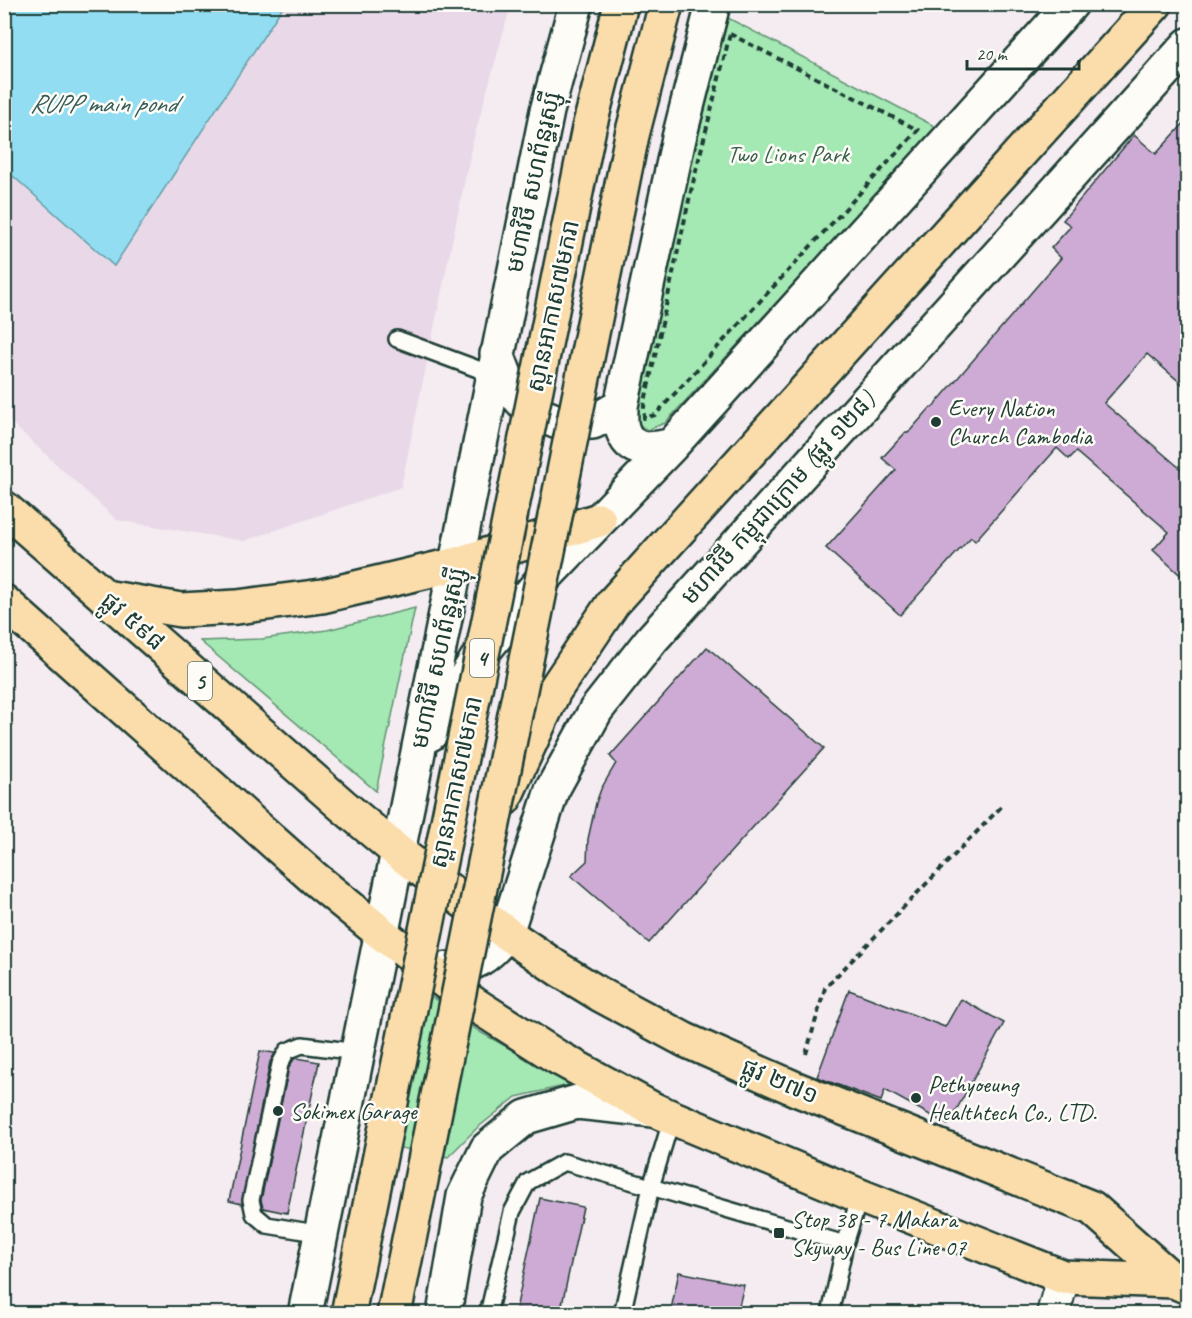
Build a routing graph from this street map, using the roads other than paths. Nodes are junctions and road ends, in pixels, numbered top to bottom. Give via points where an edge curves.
1 (576, 4) edge
2 (621, 4) edge
3 (666, 4) edge
4 (713, 4) edge
5 (1071, 4) edge
6 (1155, 4) edge
7 (1188, 45) edge
8 (397, 339) dead end
9 (496, 365) junction
10 (621, 406) junction
11 (672, 446) junction
12 (4, 508) edge
13 (600, 520) junction
14 (457, 564) junction
15 (105, 597) junction
16 (4, 602) edge
17 (419, 750) junction
18 (493, 822) junction
19 (398, 852) junction
20 (381, 933) junction
21 (506, 933) junction
22 (430, 970) junction
23 (357, 1052) junction
24 (663, 1114) junction
25 (651, 1187) junction
26 (860, 1196) junction
27 (322, 1234) junction
28 (845, 1244) junction
29 (1063, 1277) junction
30 (1181, 1284) edge
31 (305, 1314) edge
32 (348, 1314) edge
33 (394, 1314) edge
34 (444, 1314) edge
35 (488, 1314) edge
36 (622, 1314) edge
37 (830, 1314) edge
38 (1053, 1314) edge

1 - 9 main road, មហាវិថី សហព័ន្ធរុស្ស៊ី via 547,111
2 - 32 main road, ស្ពានអាកាស៧មករា / 4, bridge via 590,128
3 - 18 main road, ស្ពានអាកាស៧មករា / 4, bridge via 632,135
4 - 10 main road via 679,138
5 - 11 main road
6 - 18 main road, bridge via 613,603 554,691
7 - 21 main road, មហាវិថី កម្ពុជាក្រោម (ផ្លូវ ១២៨) via 651,639 596,710 552,790
8 - 9 lane
9 - 10 main road via 531,411 560,423 593,422
9 - 14 main road, មហាវិថី សហព័ន្ធរុស្ស៊ី
10 - 11 main road via 623,431 633,445 651,451
11 - 13 main road
12 - 15 main road, ផ្លូវ ៥៩៨ / 5
13 - 14 main road
13 - 17 main road via 477,658
14 - 15 main road via 321,596 237,607 181,610
14 - 17 main road, មហាវិថី សហព័ន្ធរុស្ស៊ី
15 - 19 main road, ផ្លូវ ៥៩៨ / 5
16 - 20 main road
17 - 19 main road, មហាវិថី សហព័ន្ធរុស្ស៊ី
18 - 33 main road, ស្ពានអាកាស៧មករា / 4, bridge
19 - 20 main road, មហាវិថី សហព័ន្ធរុស្ស៊ី
19 - 21 main road, ផ្លូវ ២៧១
20 - 22 main road, ផ្លូវ ២៧១
20 - 23 main road, មហាវិថី សហព័ន្ធរុស្ស៊ី
21 - 22 main road, មហាវិថី កម្ពុជាក្រោម (ផ្លូវ ១២៨) via 496,947 474,964
21 - 30 main road, ផ្លូវ ២៧១ via 560,970 685,1040 1092,1208
22 - 24 main road, ផ្លូវ ២៧១ via 517,1032
23 - 27 main road, មហាវិថី សហព័ន្ធរុស្ស៊ី
23 - 27 lane via 302,1045 287,1051 280,1064 251,1200 254,1214 267,1225
24 - 25 lane
24 - 26 main road, ផ្លូវ ២៧១
24 - 34 main road via 577,1102 526,1117 488,1149 464,1196
25 - 28 lane
25 - 35 lane via 564,1162 528,1182 512,1212
25 - 36 lane
26 - 28 lane
26 - 29 main road, ផ្លូវ ២៧១
27 - 31 main road, មហាវិថី សហព័ន្ធរុស្ស៊ី
28 - 37 lane
29 - 30 main road, ផ្លូវ ២៧១
29 - 38 street

